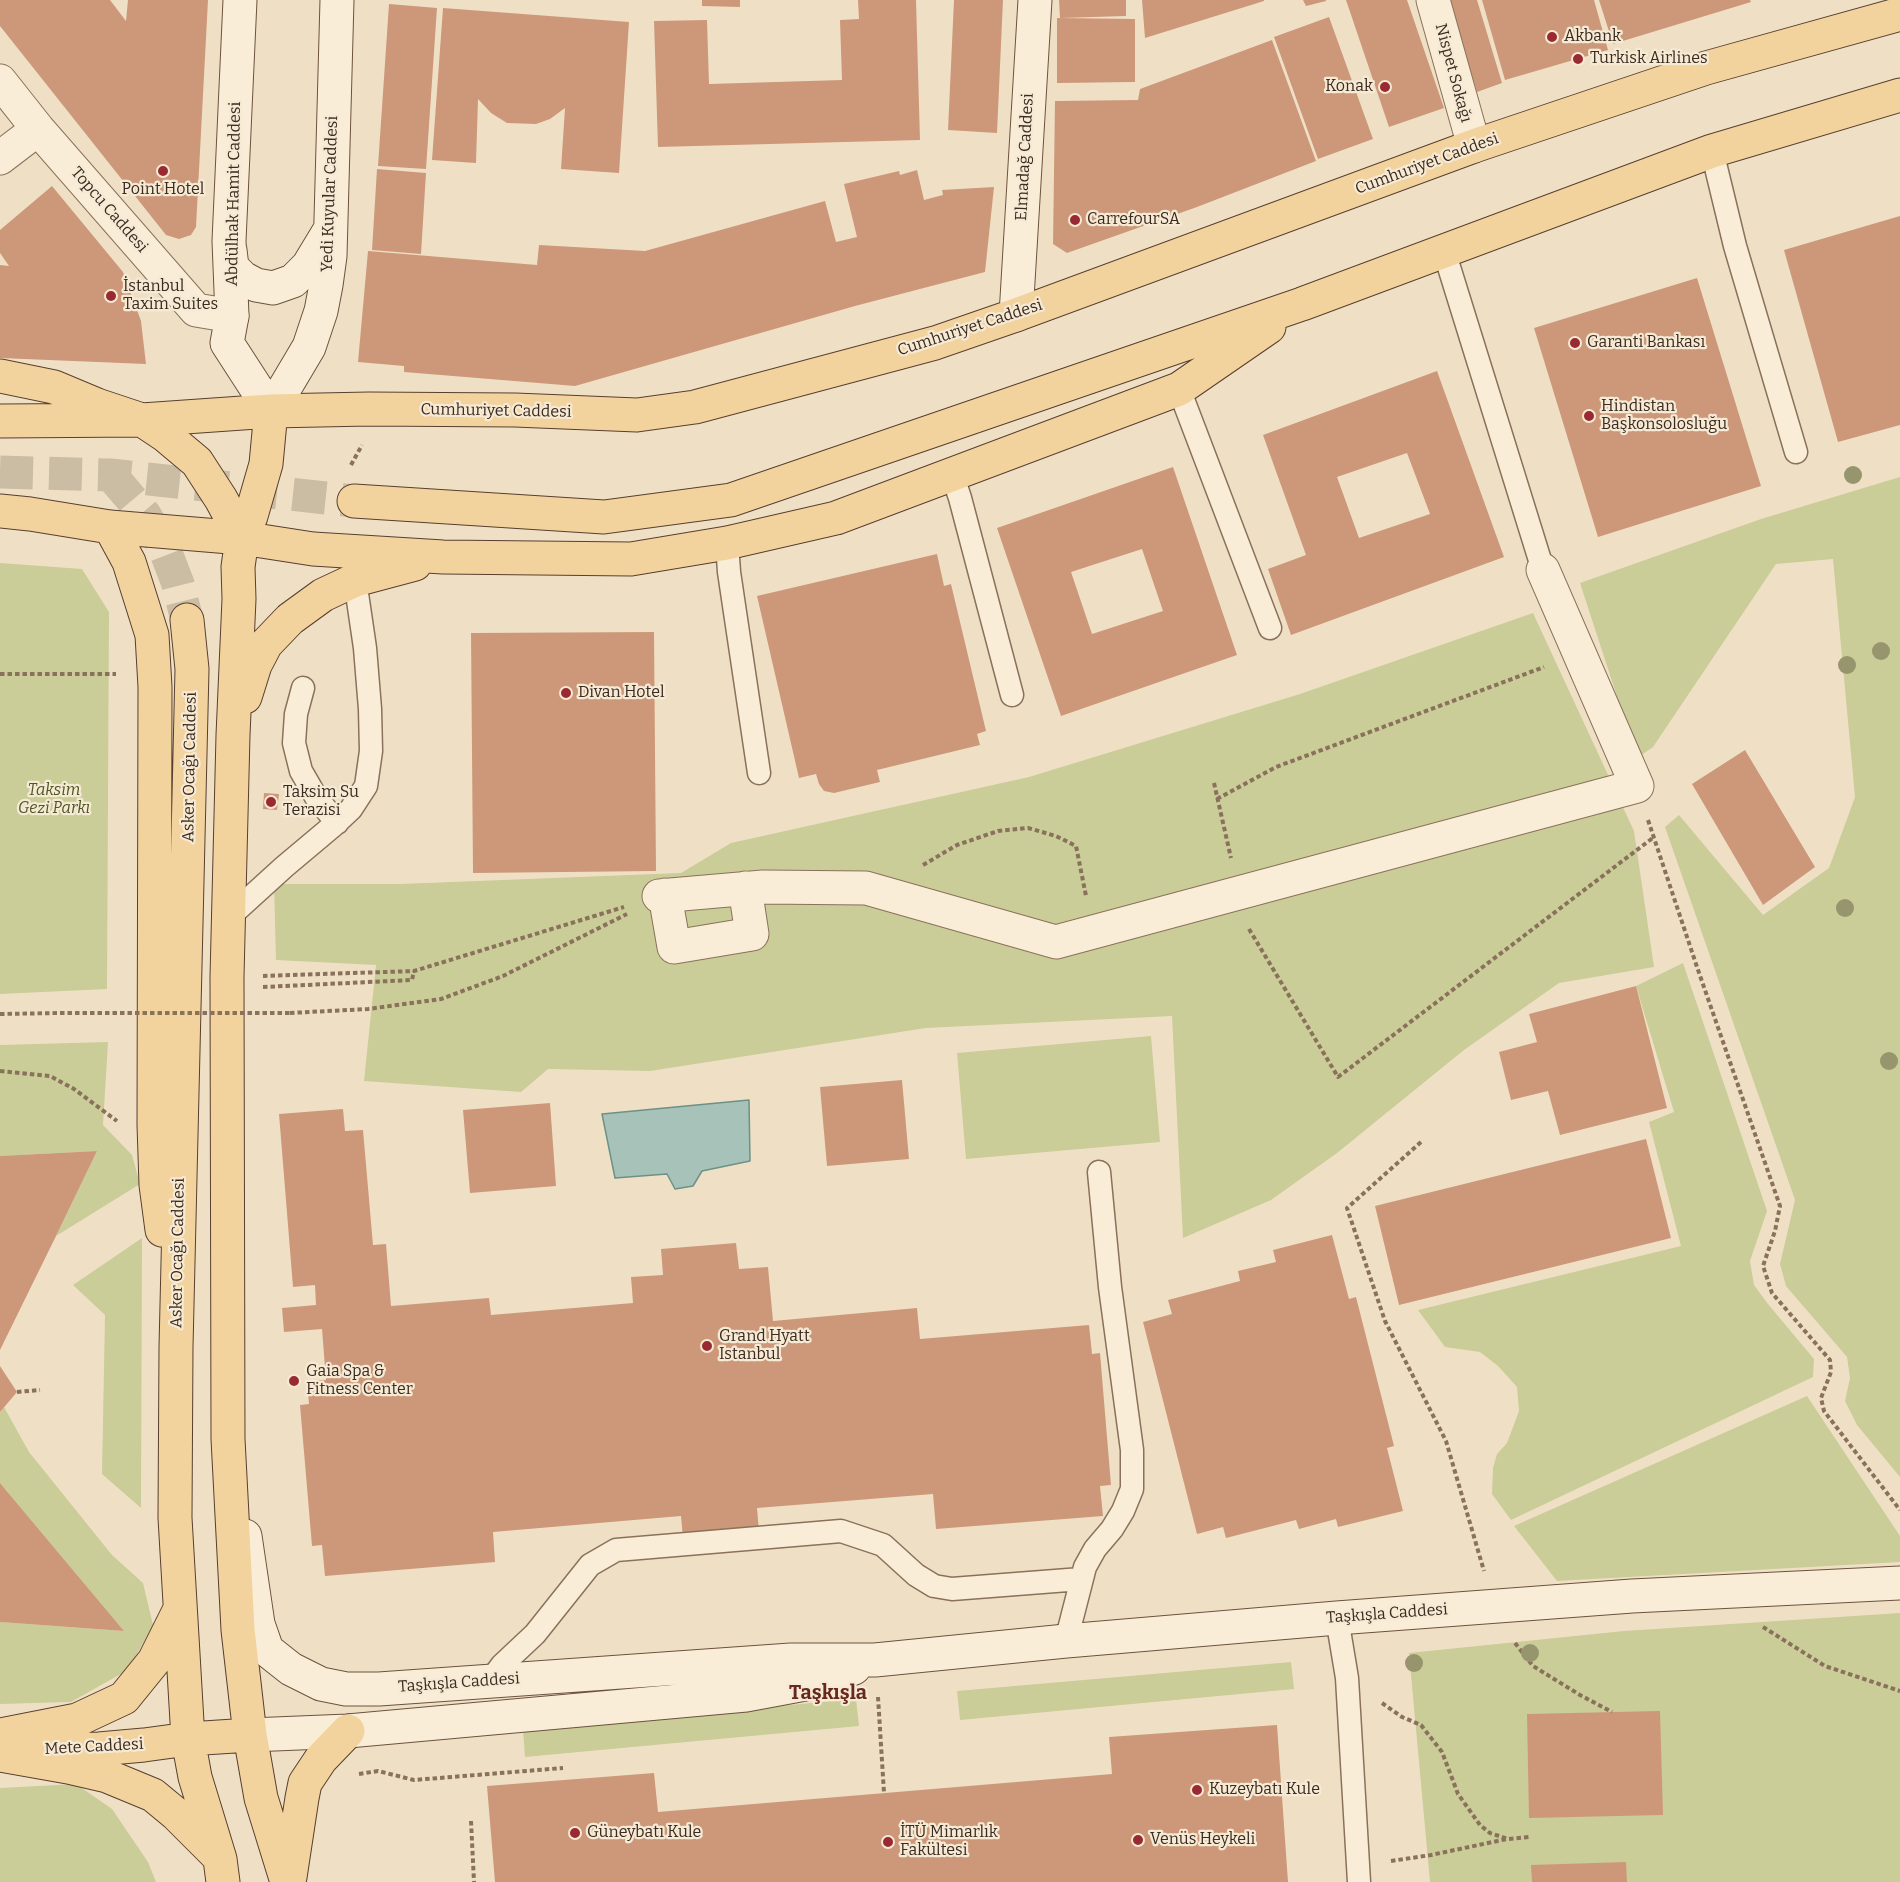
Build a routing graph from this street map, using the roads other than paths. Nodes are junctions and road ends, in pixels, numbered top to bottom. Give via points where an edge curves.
1 (240, 0) edge
2 (336, 0) edge
3 (1035, 0) edge
4 (1433, 0) edge
5 (1900, 14) edge
6 (0, 81) edge
7 (1900, 95) edge
8 (38, 129) junction
9 (1474, 146) junction
10 (1712, 151) junction
11 (0, 158) edge
12 (330, 229) junction
13 (229, 241) junction
14 (1444, 251) junction
15 (1302, 304) junction
16 (1016, 315) junction
17 (232, 316) junction
18 (0, 376) edge
19 (1179, 389) junction
20 (271, 411) junction
21 (142, 420) junction
22 (0, 421) edge
23 (1796, 452) dead end
24 (952, 474) junction
25 (354, 501) tunnel mouth
26 (0, 512) edge
27 (110, 527) junction
28 (242, 538) junction
29 (727, 543) junction
30 (443, 557) junction
31 (1543, 570) joint
32 (355, 580) junction
33 (187, 620) tunnel mouth
34 (1270, 628) dead end
35 (303, 688) dead end
36 (1011, 695) dead end
37 (233, 735) junction
38 (759, 773) dead end
39 (337, 823) junction
40 (745, 888) junction
41 (229, 917) junction
42 (1099, 1172) dead end
43 (176, 1347) junction
44 (228, 1439) junction
45 (1081, 1579) junction
46 (1900, 1583) edge
47 (180, 1610) junction
48 (1336, 1618) junction
49 (1066, 1641) junction
50 (875, 1660) junction
51 (490, 1681) junction
52 (348, 1731) junction
53 (0, 1735) edge
54 (250, 1735) junction
55 (188, 1739) junction
56 (0, 1749) edge
57 (0, 1755) edge
58 (222, 1870) edge
59 (1358, 1874) edge
60 (289, 1882) edge

1 - 13 main road, Abdülhak Hamit Caddesi
2 - 12 main road, Yedi Kuyular Caddesi
3 - 16 main road, Elmadağ Caddesi
4 - 9 main road, Nispet Sokağı
5 - 9 main road, Cumhuriyet Caddesi via 1706,68
6 - 8 main road, Topcu Caddesi
7 - 10 main road
8 - 11 main road
8 - 17 main road, Topcu Caddesi via 196,310
9 - 16 main road, Cumhuriyet Caddesi
10 - 14 main road
10 - 23 lane via 1735,246
12 - 13 main road via 308,266 293,281 273,288 256,285 232,267
12 - 20 main road, Yedi Kuyular Caddesi via 326,285 312,339
13 - 17 main road, Abdülhak Hamit Caddesi
14 - 15 main road
14 - 31 lane
15 - 19 main road
15 - 25 main road via 731,500 604,517
16 - 20 main road, Cumhuriyet Caddesi via 935,343 706,404 637,415 515,410
17 - 20 main road, Abdülhak Hamit Caddesi via 226,344
18 - 21 main road via 54,387
19 - 24 main road
19 - 34 lane
20 - 21 main road, Cumhuriyet Caddesi
20 - 28 main road via 266,464
21 - 22 main road, Cumhuriyet Caddesi
21 - 28 main road via 197,462
24 - 29 main road via 836,518
24 - 36 lane
26 - 27 main road
27 - 28 main road
27 - 43 main road via 129,562 152,635 156,1185
28 - 30 main road via 313,549
28 - 37 main road
29 - 30 main road via 631,559
29 - 38 lane
30 - 32 main road
31 - 40 main road via 1637,786 1056,942 866,888
32 - 37 main road via 323,595 290,619 266,644 255,665
32 - 39 lane via 365,648 371,751 366,786
33 - 43 main road, Asker Ocağı Caddesi via 192,669
35 - 39 lane via 294,743 301,771
37 - 41 main road
39 - 41 lane
40 - 40 main road via 662,896 674,947 752,934
41 - 44 main road
42 - 45 lane via 1132,1450 1132,1489 1124,1511 1095,1549
43 - 47 main road, Asker Ocağı Caddesi via 175,1518
44 - 51 main road, Taşkışla Caddesi via 258,1624 267,1650 291,1670 321,1684 346,1689
44 - 54 main road via 238,1630
45 - 49 lane
45 - 51 lane via 943,1588 916,1575 884,1545 841,1531 616,1550 590,1565 535,1634
46 - 48 main road, Taşkışla Caddesi via 1632,1596
47 - 53 main road via 154,1661 124,1698 77,1720
47 - 55 main road, Asker Ocağı Caddesi
48 - 49 main road, Taşkışla Caddesi
48 - 59 lane via 1347,1678
49 - 50 main road, Taşkışla Caddesi
50 - 51 main road, Taşkışla Caddesi via 791,1660
50 - 52 main road, Taşkışla Caddesi via 816,1682 746,1695
52 - 54 main road, Taşkışla Caddesi
52 - 60 main road via 305,1783
54 - 55 main road, Taşkışla Caddesi
54 - 60 main road via 261,1798
55 - 56 main road, Mete Caddesi via 99,1749
55 - 58 main road, Asker Ocağı Caddesi
57 - 58 main road via 107,1776 153,1795 176,1814

